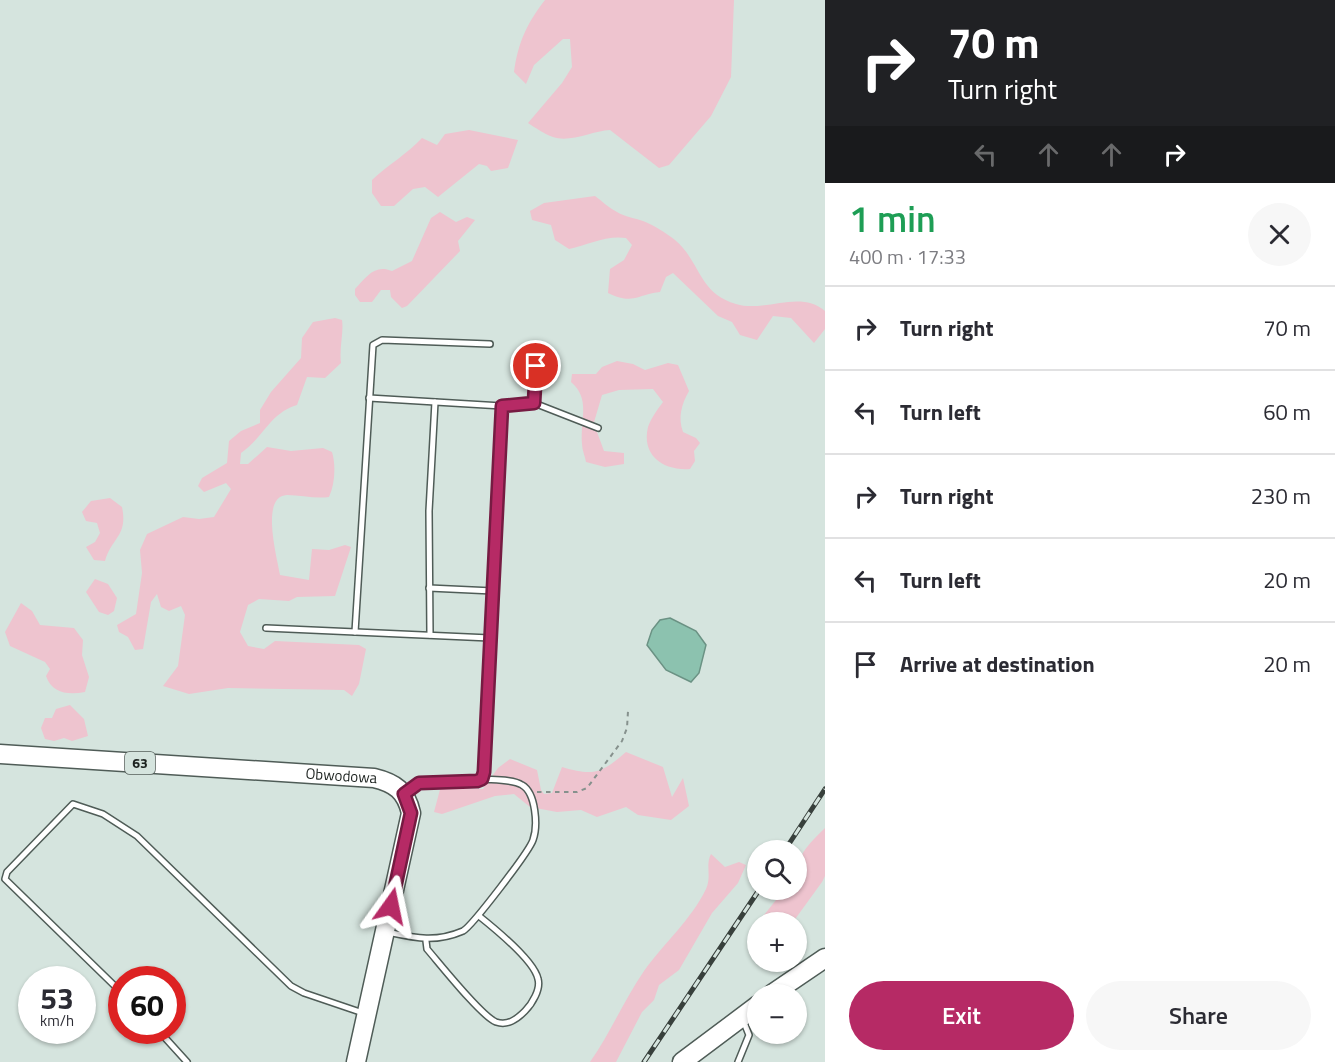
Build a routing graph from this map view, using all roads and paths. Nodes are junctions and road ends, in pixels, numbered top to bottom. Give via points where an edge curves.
1 (490, 344) dead end
2 (537, 347) dead end
3 (369, 398) junction
4 (435, 402) junction
5 (534, 403) junction
6 (502, 406) junction
7 (598, 428) dead end
8 (429, 588) junction
9 (493, 591) junction
10 (266, 628) dead end
11 (355, 632) junction
12 (429, 635) junction
13 (490, 638) junction
14 (627, 711) dead end
15 (0, 754) edge
16 (482, 779) junction
17 (404, 794) junction
18 (531, 794) junction
19 (478, 916) junction
20 (386, 931) junction
21 (426, 941) junction
22 (825, 958) edge
23 (108, 979) edge
24 (787, 984) edge
25 (747, 1012) edge
26 (367, 1014) junction
27 (741, 1016) junction
28 (171, 1044) edge
29 (187, 1062) edge
30 (356, 1062) edge
31 (682, 1062) edge
32 (738, 1062) edge

1 - 3 lane via 377,341 371,351
2 - 5 lane
3 - 4 lane
3 - 11 lane
4 - 6 lane
4 - 8 lane
5 - 6 lane
5 - 7 lane
6 - 9 lane
8 - 9 lane
8 - 12 lane
9 - 13 lane
10 - 11 lane
11 - 12 lane
12 - 13 lane
13 - 16 lane
14 - 18 path via 622,741 587,788
15 - 17 main road, Obwodowa / 63 via 374,778 389,781
16 - 17 lane via 419,783
16 - 18 lane via 522,784
17 - 20 main road via 411,813
18 - 19 lane via 533,842
19 - 21 lane via 463,930
19 - 21 lane via 535,971 539,981 529,1007 517,1019 507,1023 489,1018 427,949
20 - 21 lane
20 - 26 main road
22 - 24 main road
23 - 26 lane via 5,879 7,872 74,804 103,814 137,836 291,986
25 - 27 main road
26 - 30 main road
27 - 31 main road
27 - 32 lane via 749,1035
28 - 29 lane

